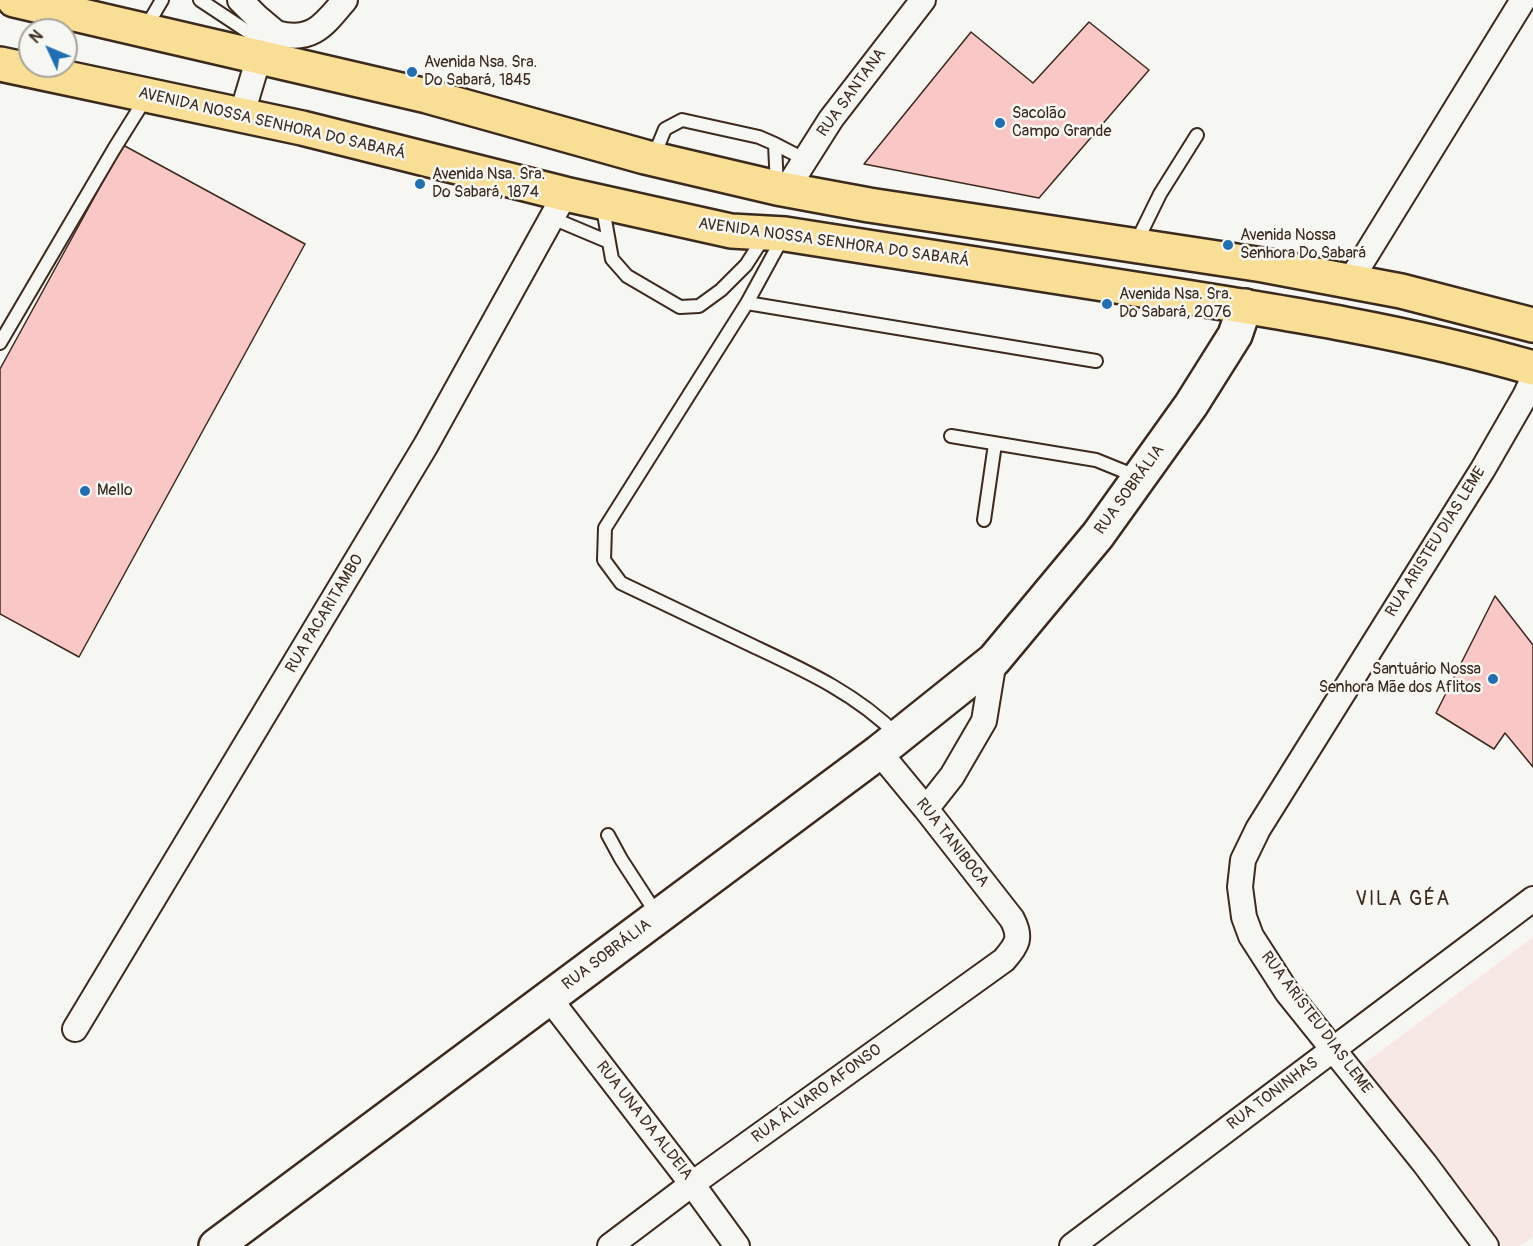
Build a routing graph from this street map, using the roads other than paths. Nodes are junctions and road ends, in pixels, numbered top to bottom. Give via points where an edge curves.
1 (14, 0) edge
2 (162, 0) edge
3 (200, 0) edge
4 (240, 0) edge
5 (345, 0) edge
6 (923, 0) edge
7 (1523, 0) edge
8 (149, 32) junction
9 (268, 45) junction
10 (0, 64) edge
11 (148, 95) junction
12 (241, 117) junction
13 (1197, 135) dead end
14 (775, 144) junction
15 (653, 158) junction
16 (806, 160) junction
17 (781, 189) junction
18 (602, 202) junction
19 (559, 206) junction
20 (731, 231) junction
21 (776, 233) junction
22 (609, 242) junction
23 (1134, 246) junction
24 (1350, 281) junction
25 (747, 303) junction
26 (1245, 306) junction
27 (1533, 325) edge
28 (0, 343) edge
29 (1096, 361) dead end
30 (1533, 368) edge
31 (1533, 378) edge
32 (951, 436) dead end
33 (995, 444) junction
34 (1139, 477) junction
35 (984, 520) dead end
36 (994, 660) junction
37 (889, 744) junction
38 (926, 808) junction
39 (608, 835) dead end
40 (1533, 900) edge
41 (658, 917) junction
42 (1018, 938) joint
43 (549, 998) junction
44 (75, 1029) dead end
45 (1333, 1048) junction
46 (692, 1184) junction
47 (216, 1246) edge
48 (610, 1246) edge
49 (737, 1246) edge
50 (1072, 1246) edge
51 (1486, 1246) edge

1 - 8 main road
2 - 8 lane
3 - 9 lane
4 - 9 street via 257,17
5 - 9 street via 316,30
6 - 16 street, RUA SANTANA via 831,118
7 - 24 street
8 - 9 main road
9 - 12 street
9 - 15 main road via 427,96
10 - 11 main road, AVENIDA NOSSA SENHORA DO SABARÁ
11 - 12 main road, AVENIDA NOSSA SENHORA DO SABARÁ
11 - 28 lane
12 - 19 main road, AVENIDA NOSSA SENHORA DO SABARÁ via 302,128
13 - 23 lane via 1160,194
14 - 15 lane via 682,120 665,129
14 - 16 lane
14 - 17 lane
15 - 17 main road
16 - 17 street, RUA SANTANA
17 - 20 main road via 770,213
17 - 23 main road
18 - 19 main road, AVENIDA NOSSA SENHORA DO SABARÁ
18 - 20 main road, AVENIDA NOSSA SENHORA DO SABARÁ
18 - 22 lane
19 - 22 lane
19 - 44 street, RUA PACARITAMBO via 426,445
20 - 21 main road, AVENIDA NOSSA SENHORA DO SABARÁ
21 - 22 lane via 721,290 699,306 680,307 627,276 612,259
21 - 25 lane
21 - 26 main road, AVENIDA NOSSA SENHORA DO SABARÁ
23 - 24 main road
24 - 27 main road
25 - 29 lane
25 - 37 lane via 605,528 604,560 621,583 842,691 879,716
26 - 30 main road, AVENIDA NOSSA SENHORA DO SABARÁ via 1403,335
26 - 34 street, RUA SOBRÁLIA via 1235,335
31 - 45 street, RUA ARISTEU DIAS LEME via 1483,469 1258,829 1243,860 1240,901 1251,936 1287,992
32 - 33 lane
33 - 34 lane via 1096,460
33 - 35 lane
34 - 36 street, RUA SOBRÁLIA via 1098,535
36 - 37 street, RUA SOBRÁLIA
36 - 38 street via 984,721 952,776
37 - 38 street, RUA TANIBOCA
37 - 41 street, RUA SOBRÁLIA
38 - 42 street, RUA TANIBOCA via 1012,919
39 - 41 lane
40 - 45 street, RUA TONINHAS
41 - 43 street, RUA SOBRÁLIA
42 - 46 street, RUA ÁLVARO AFONSO via 1004,960
43 - 46 street, RUA UNA DA ALDEIA
43 - 47 street, RUA SOBRÁLIA
45 - 50 street, RUA TONINHAS
45 - 51 street, RUA ARISTEU DIAS LEME
46 - 48 street, RUA ÁLVARO AFONSO
46 - 49 street, RUA UNA DA ALDEIA

